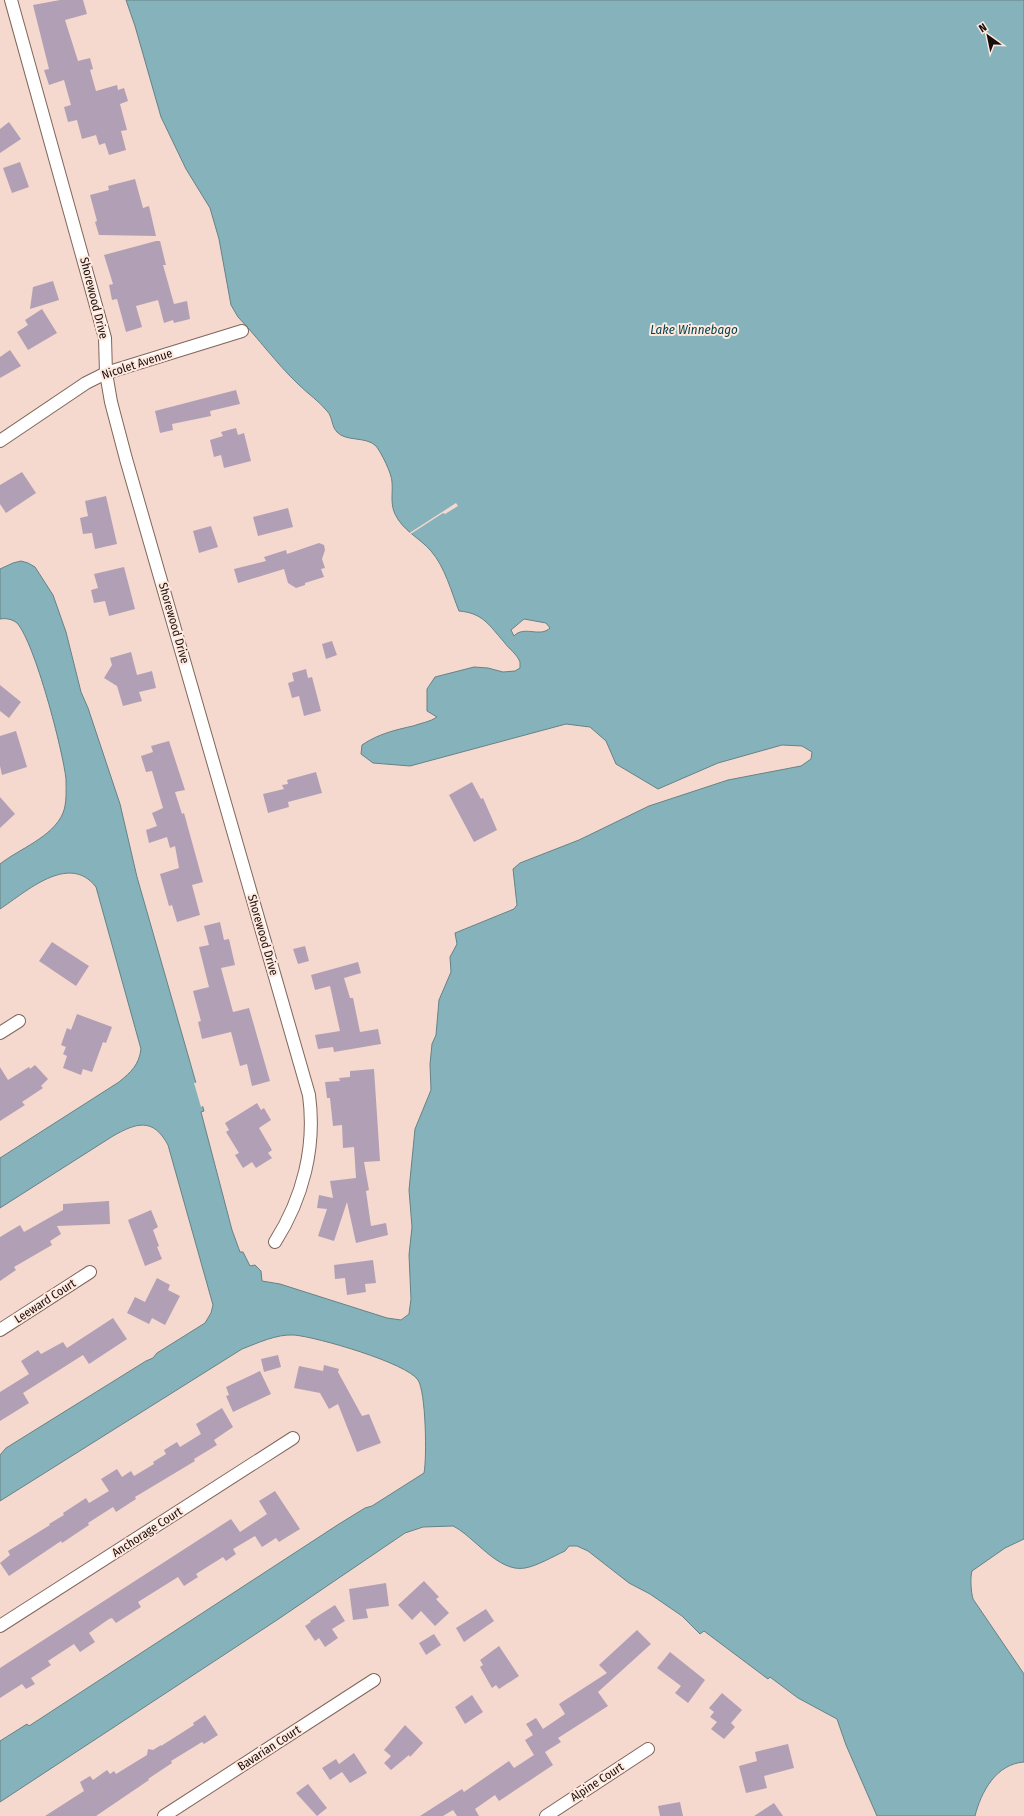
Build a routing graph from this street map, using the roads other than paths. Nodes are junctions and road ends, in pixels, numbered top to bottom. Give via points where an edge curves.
1 (11, 0) edge
2 (242, 331) dead end
3 (106, 372) junction
4 (0, 441) edge
5 (19, 1021) dead end
6 (0, 1032) edge
7 (275, 1242) dead end
8 (90, 1272) dead end
9 (0, 1330) edge
10 (293, 1438) dead end
11 (0, 1626) edge
12 (374, 1680) dead end
13 (648, 1749) dead end
14 (164, 1816) edge
15 (546, 1816) edge

1 - 3 street, Shorewood Drive via 105,338
2 - 3 street, Nicolet Avenue
3 - 4 street, Nicolet Avenue
3 - 7 street, Shorewood Drive via 126,459 309,1095 312,1127 308,1159 299,1195 289,1219
5 - 6 street
8 - 9 street, Leeward Court
10 - 11 street, Anchorage Court
12 - 14 street, Bavarian Court
13 - 15 street, Alpine Court

